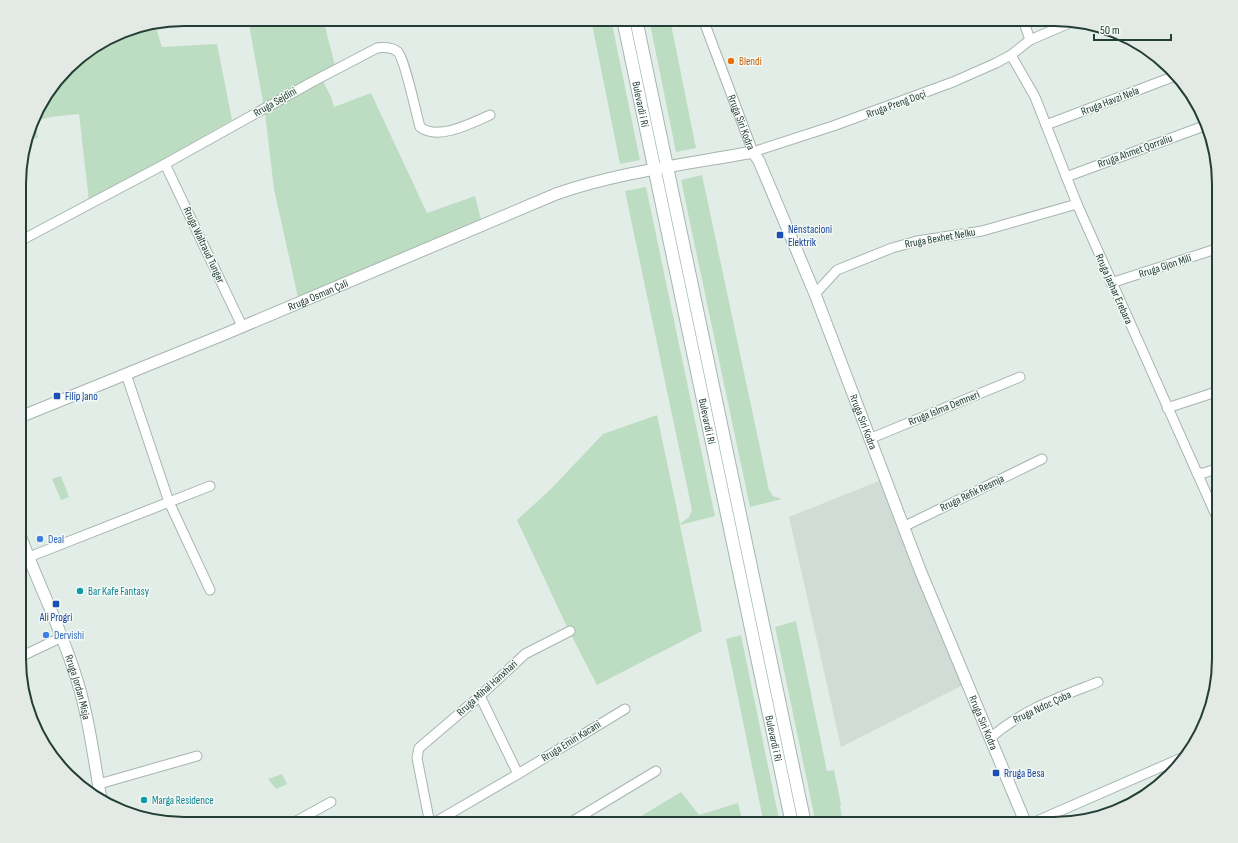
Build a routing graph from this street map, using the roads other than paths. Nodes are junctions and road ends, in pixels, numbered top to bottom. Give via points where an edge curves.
1 (624, 26) edge
2 (638, 26) edge
3 (706, 26) edge
4 (1026, 26) edge
5 (1062, 26) edge
6 (1030, 40) junction
7 (1011, 55) junction
8 (1171, 78) edge
9 (490, 115) dead end
10 (1046, 125) junction
11 (1201, 127) edge
12 (753, 152) junction
13 (165, 164) junction
14 (668, 168) junction
15 (655, 170) junction
16 (1066, 177) junction
17 (1077, 204) junction
18 (26, 238) edge
19 (1212, 250) edge
20 (1111, 283) junction
21 (815, 294) junction
22 (242, 326) junction
23 (126, 374) junction
24 (1020, 377) dead end
25 (1212, 393) edge
26 (1167, 408) junction
27 (26, 415) edge
28 (869, 439) junction
29 (1042, 459) dead end
30 (1212, 471) edge
31 (1197, 474) junction
32 (210, 486) dead end
33 (168, 502) junction
34 (1212, 507) edge
35 (902, 527) junction
36 (26, 550) edge
37 (29, 557) junction
38 (210, 590) dead end
39 (570, 631) dead end
40 (62, 637) junction
41 (26, 654) edge
42 (1098, 682) dead end
43 (480, 696) junction
44 (625, 709) dead end
45 (990, 738) junction
46 (197, 756) dead end
47 (1174, 761) edge
48 (656, 771) dead end
49 (518, 774) junction
50 (98, 784) junction
51 (100, 792) edge
52 (331, 802) dead end
53 (304, 817) edge
54 (430, 817) edge
55 (443, 817) edge
56 (580, 817) edge
57 (791, 817) edge
58 (804, 817) edge
59 (1023, 817) edge
60 (1046, 817) edge

1 - 15 main road, Bulevardi i Ri
2 - 14 main road, Bulevardi i Ri
3 - 12 street, Rruga Siri Kodra
4 - 6 street
5 - 6 street, Rruga Preng Doçi
6 - 7 street, Rruga Preng Doçi
7 - 10 street, Rruga Jashar Erebara via 1035,97
7 - 12 street, Rruga Preng Doçi via 907,100
8 - 10 street, Rruga Havzi Nela
9 - 13 street, Rruga Sejdini via 457,129 424,130 420,127 401,57 385,46 312,82
10 - 16 street, Rruga Jashar Erebara
11 - 16 street, Rruga Ahmet Qorraliu
12 - 14 street, Rruga Osman Çali
12 - 21 street, Rruga Siri Kodra
13 - 18 street, Rruga Sejdini
13 - 22 street, Rruga Waltraud Tunger
14 - 15 street, Rruga Osman Çali
14 - 58 main road, Bulevardi i Ri
15 - 22 street, Rruga Osman Çali via 583,185 556,194
15 - 57 main road, Bulevardi i Ri
16 - 17 street, Rruga Jashar Erebara
17 - 20 street, Rruga Jashar Erebara
17 - 21 street, Rruga Bexhet Nelku via 982,231 923,240 892,248 837,270
19 - 20 street, Rruga Gjon Mili
20 - 26 street, Rruga Jashar Erebara
21 - 28 street, Rruga Siri Kodra
22 - 23 street, Rruga Osman Çali
23 - 27 street, Rruga Osman Çali
23 - 33 street
24 - 28 street, Rruga Islma Demneri
25 - 26 street
26 - 31 street, Rruga Jashar Erebara
28 - 35 street, Rruga Siri Kodra
29 - 35 street, Rruga Refik Resmja
30 - 31 street
31 - 34 street, Rruga Jashar Erebara
32 - 33 street
33 - 37 street
33 - 38 street
35 - 45 street, Rruga Siri Kodra
36 - 37 street, Rruga Jordan Misja
37 - 40 street, Rruga Jordan Misja
39 - 43 street, Rruga Mihal Hanxhari via 525,654
40 - 41 street
40 - 50 street, Rruga Jordan Misja via 78,681
42 - 45 street, Rruga Ndoc Çoba via 1051,700 1020,716
43 - 49 street
43 - 54 street, Rruga Mihal Hanxhari via 422,744 416,752
44 - 49 street, Rruga Emin Kacani
45 - 59 street, Rruga Siri Kodra
46 - 50 street
47 - 60 street
48 - 56 street
49 - 55 street, Rruga Emin Kacani
50 - 51 street, Rruga Jordan Misja
52 - 53 street

